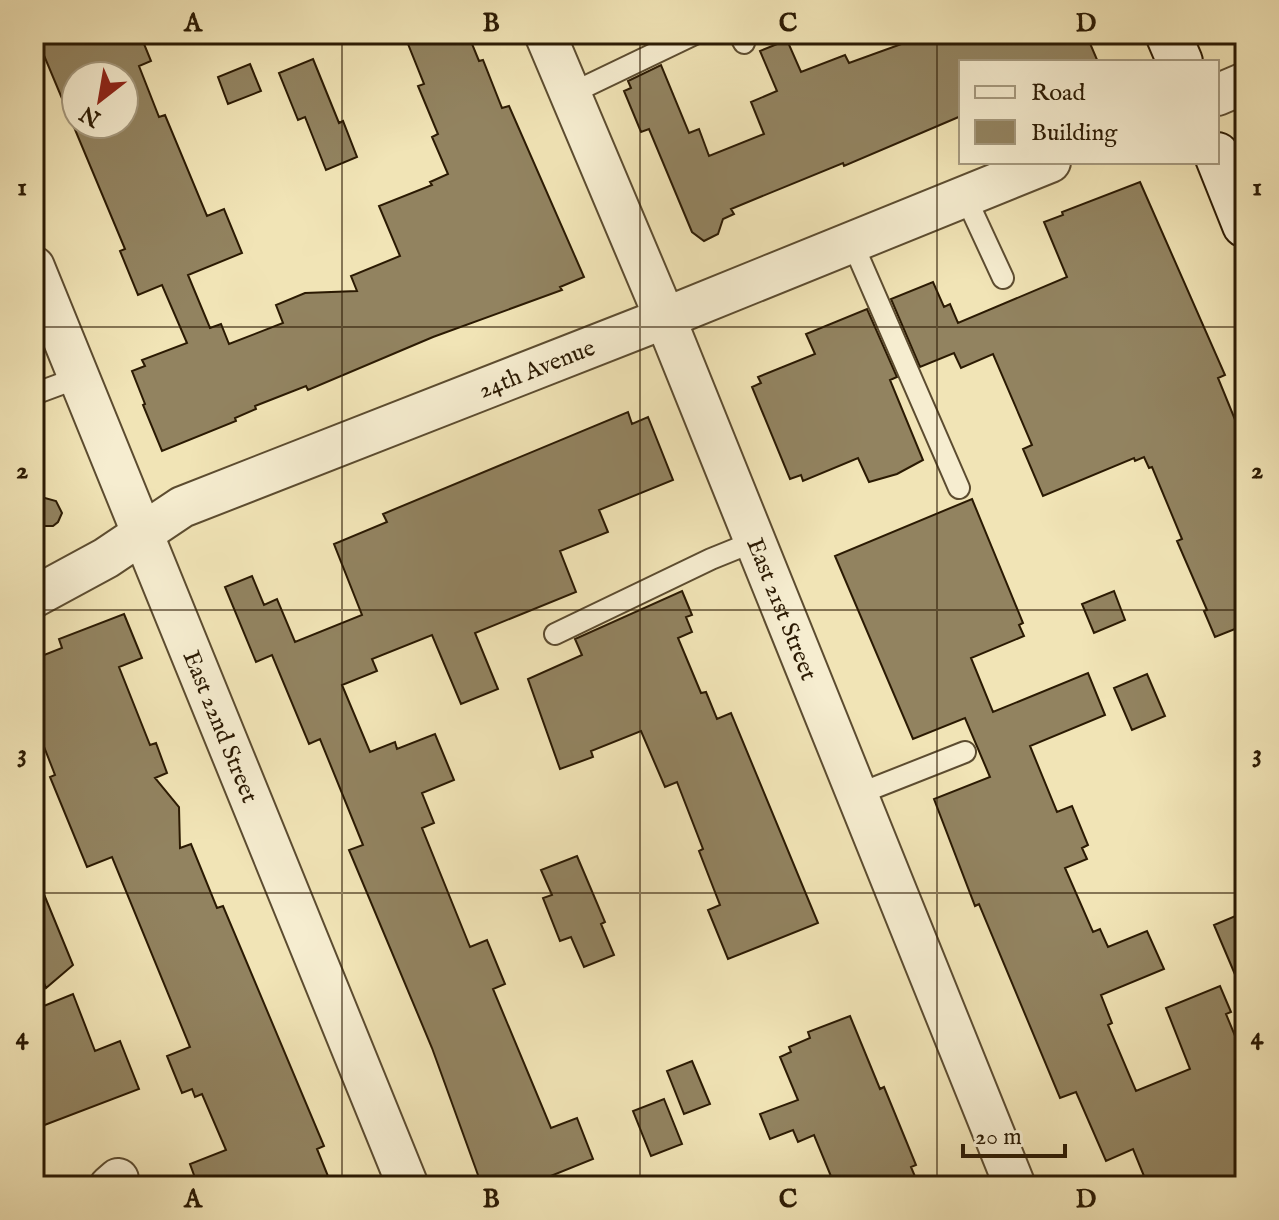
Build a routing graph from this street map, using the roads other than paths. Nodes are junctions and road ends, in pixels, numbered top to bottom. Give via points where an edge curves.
1 (545, 34) edge
2 (695, 34) edge
3 (1168, 34) edge
4 (1179, 60) edge
5 (1245, 83) edge
6 (570, 94) junction
7 (1219, 94) edge
8 (1219, 160) edge
9 (1045, 164) edge
10 (965, 196) junction
11 (1245, 225) edge
12 (852, 242) junction
13 (34, 267) edge
14 (1003, 278) dead end
15 (665, 318) junction
16 (80, 377) junction
17 (34, 394) edge
18 (959, 488) dead end
19 (144, 531) junction
20 (753, 542) junction
21 (34, 597) edge
22 (555, 634) dead end
23 (965, 752) dead end
24 (856, 795) junction
25 (408, 1186) edge
26 (1015, 1186) edge

1 - 6 street, East 21st Street
2 - 6 lane
3 - 4 street
5 - 7 street
6 - 15 street, East 21st Street
8 - 11 street
9 - 10 street, 24th Avenue
10 - 12 street, 24th Avenue
10 - 14 lane
12 - 15 street, 24th Avenue
12 - 18 lane
13 - 16 street, East 22nd Street
15 - 19 street, 24th Avenue via 182,507
15 - 20 street, East 21st Street
16 - 17 lane
16 - 19 street, East 22nd Street
19 - 21 street, 24th Avenue
19 - 25 street, East 22nd Street
20 - 22 lane
20 - 24 street, East 21st Street
23 - 24 lane
24 - 26 street, East 21st Street

